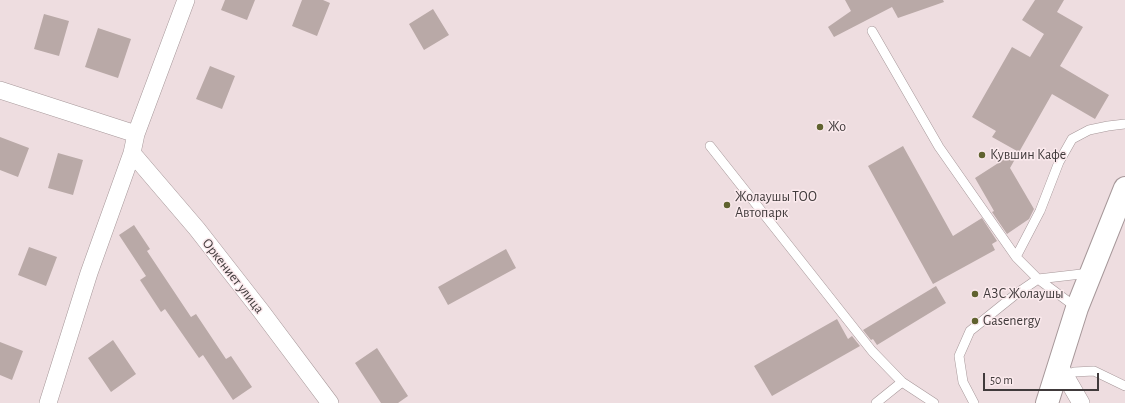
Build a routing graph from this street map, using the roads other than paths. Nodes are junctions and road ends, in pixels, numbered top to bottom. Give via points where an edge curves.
1 (186, 0) edge
2 (872, 31) dead end
3 (0, 90) edge
4 (1125, 124) edge
5 (136, 134) junction
6 (710, 146) dead end
7 (132, 153) junction
8 (1125, 188) edge
9 (1016, 257) junction
10 (1091, 273) junction
11 (1038, 279) junction
12 (1077, 308) junction
13 (1062, 370) junction
14 (902, 382) junction
15 (1125, 386) edge
16 (49, 402) edge
17 (330, 403) edge
18 (876, 403) edge
19 (934, 403) edge
20 (974, 403) edge
21 (1047, 403) edge
22 (1081, 403) edge

1 - 5 street
2 - 9 lane via 939,147
3 - 5 street
4 - 9 lane via 1089,130 1072,139
5 - 7 street
6 - 14 lane via 872,351
7 - 16 street via 89,273
7 - 17 street, Оркениет улица via 202,235
8 - 10 main road
9 - 11 lane
10 - 11 lane
10 - 12 main road
11 - 12 lane
11 - 20 lane via 970,331 959,356 963,382
12 - 13 main road
13 - 15 lane via 1094,371
13 - 21 main road
13 - 22 street
14 - 18 lane
14 - 19 lane

